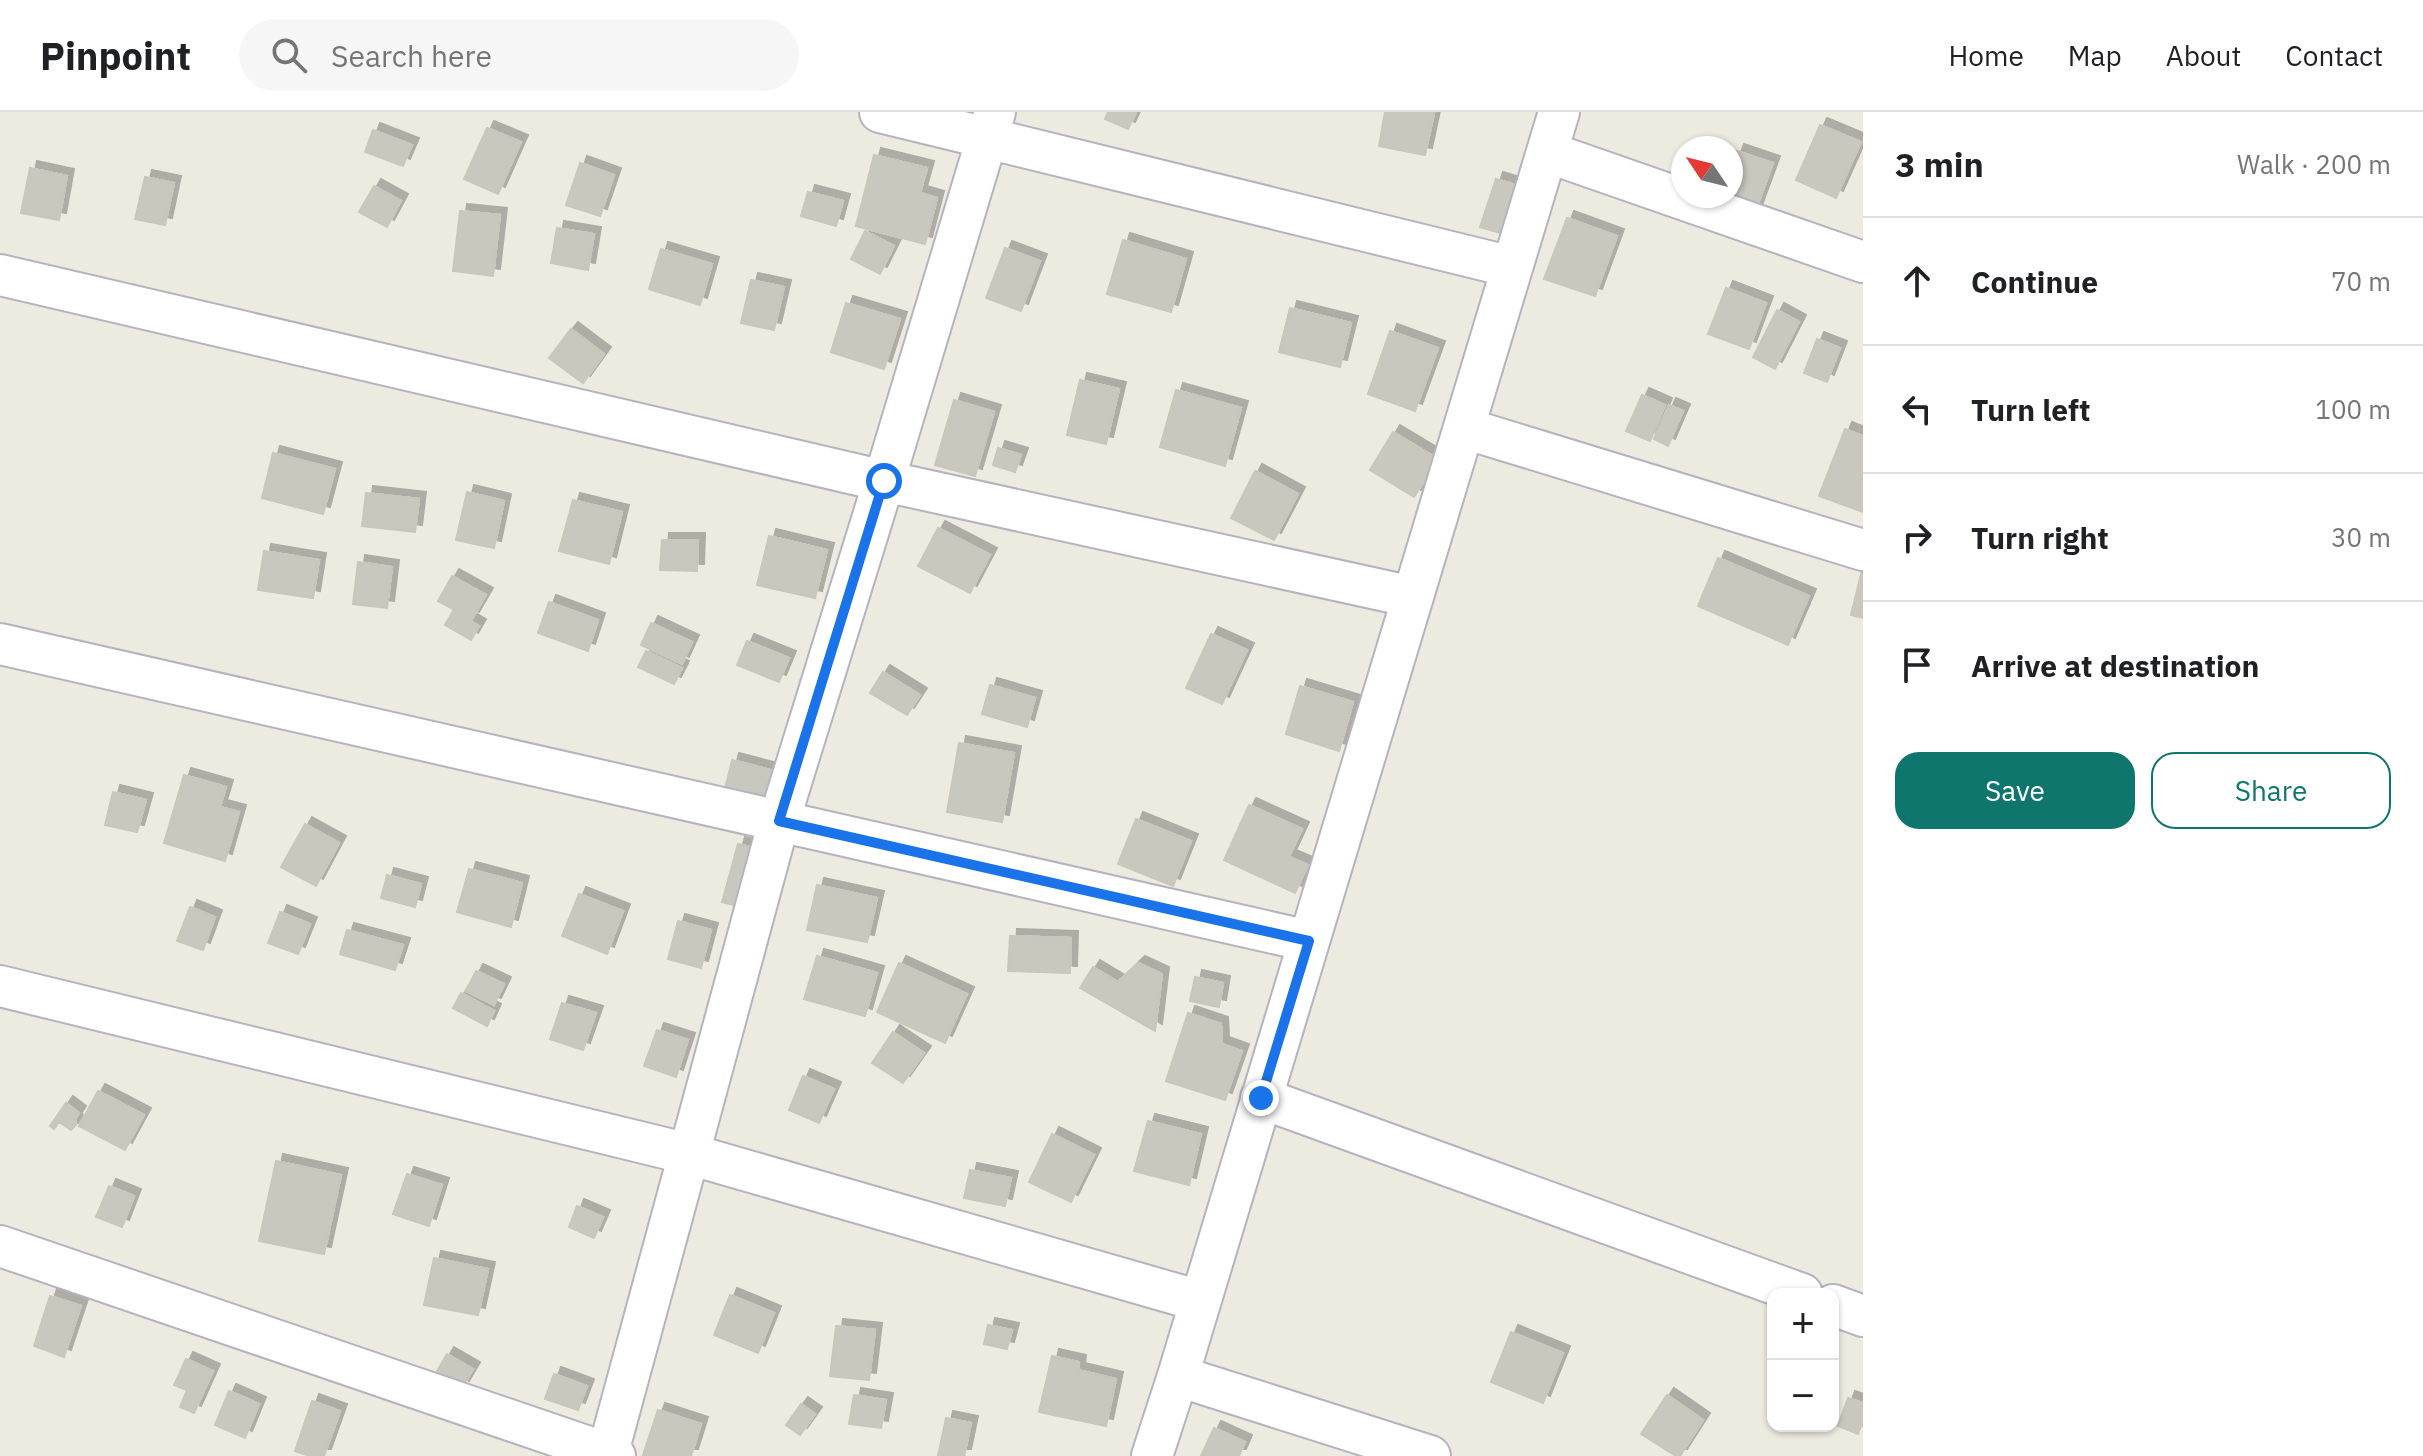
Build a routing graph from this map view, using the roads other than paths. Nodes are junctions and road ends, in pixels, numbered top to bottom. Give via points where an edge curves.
1 (880, 112) edge
2 (1559, 112) edge
3 (991, 125) edge
4 (1547, 152) junction
5 (1863, 262) edge
6 (1512, 267) junction
7 (0, 275) edge
8 (1464, 428) junction
9 (884, 481) junction
10 (1863, 550) edge
11 (1413, 597) junction
12 (0, 644) edge
13 (779, 821) junction
14 (1309, 941) junction
15 (0, 986) edge
16 (1261, 1098) junction
17 (689, 1154) junction
18 (0, 1246) edge
19 (1785, 1288) edge
20 (1200, 1301) junction
21 (1839, 1307) edge
22 (1863, 1316) edge
23 (1178, 1376) junction
24 (610, 1455) edge
25 (1152, 1456) edge
26 (1430, 1456) edge

1 - 3 street
2 - 4 street
3 - 6 street
3 - 9 street
4 - 5 street
4 - 6 street
6 - 8 street
7 - 9 street
8 - 10 street
8 - 11 street
9 - 11 street
9 - 13 street
11 - 14 street
12 - 13 street
13 - 14 street
13 - 17 street
14 - 16 street
15 - 17 street
16 - 19 street
16 - 20 street
17 - 20 street
17 - 24 street
18 - 24 street
20 - 23 street
21 - 22 street
23 - 25 street
23 - 26 street

